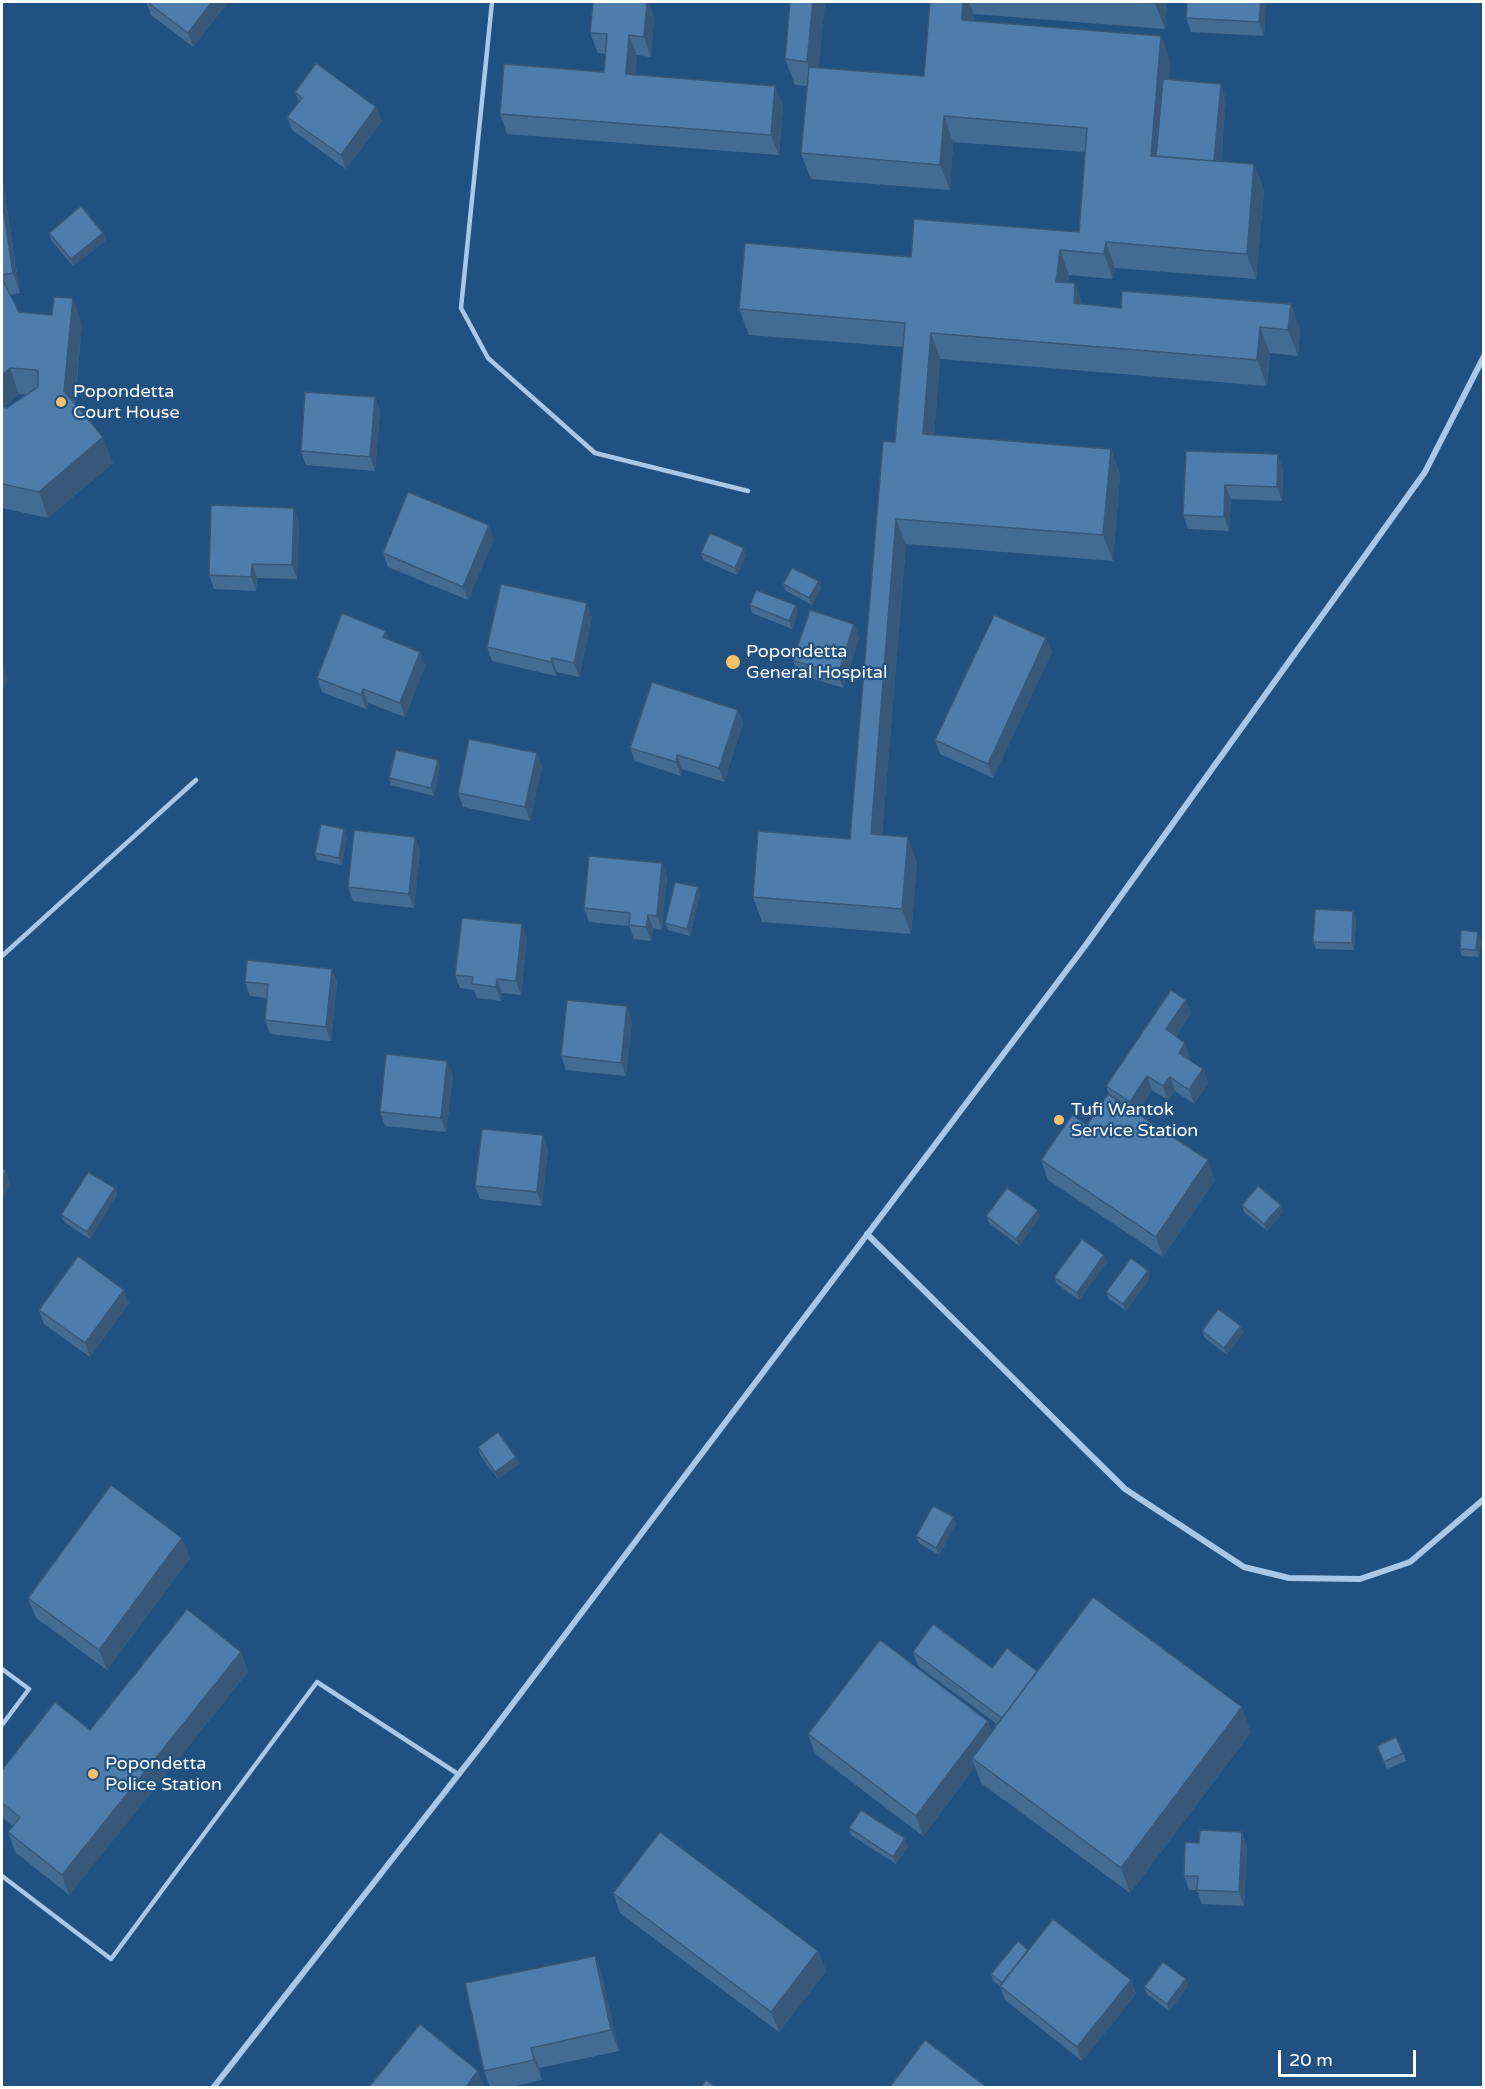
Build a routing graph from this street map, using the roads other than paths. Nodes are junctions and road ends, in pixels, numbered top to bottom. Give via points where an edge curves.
1 (492, 2) edge
2 (1484, 356) edge
3 (748, 491) dead end
4 (196, 780) dead end
5 (2, 956) edge
6 (867, 1234) junction
7 (1484, 1498) edge
8 (2, 1669) edge
9 (2, 1725) edge
10 (458, 1774) junction
11 (2, 1876) edge
12 (213, 2088) edge

1 - 3 lane via 461,308 488,358 595,453
2 - 6 street via 1425,472 1085,946
4 - 5 lane
6 - 7 street via 1125,1490 1244,1567 1289,1578 1360,1579 1410,1562
6 - 10 street
8 - 9 lane via 29,1689
10 - 11 lane via 317,1682 111,1959
10 - 12 street

